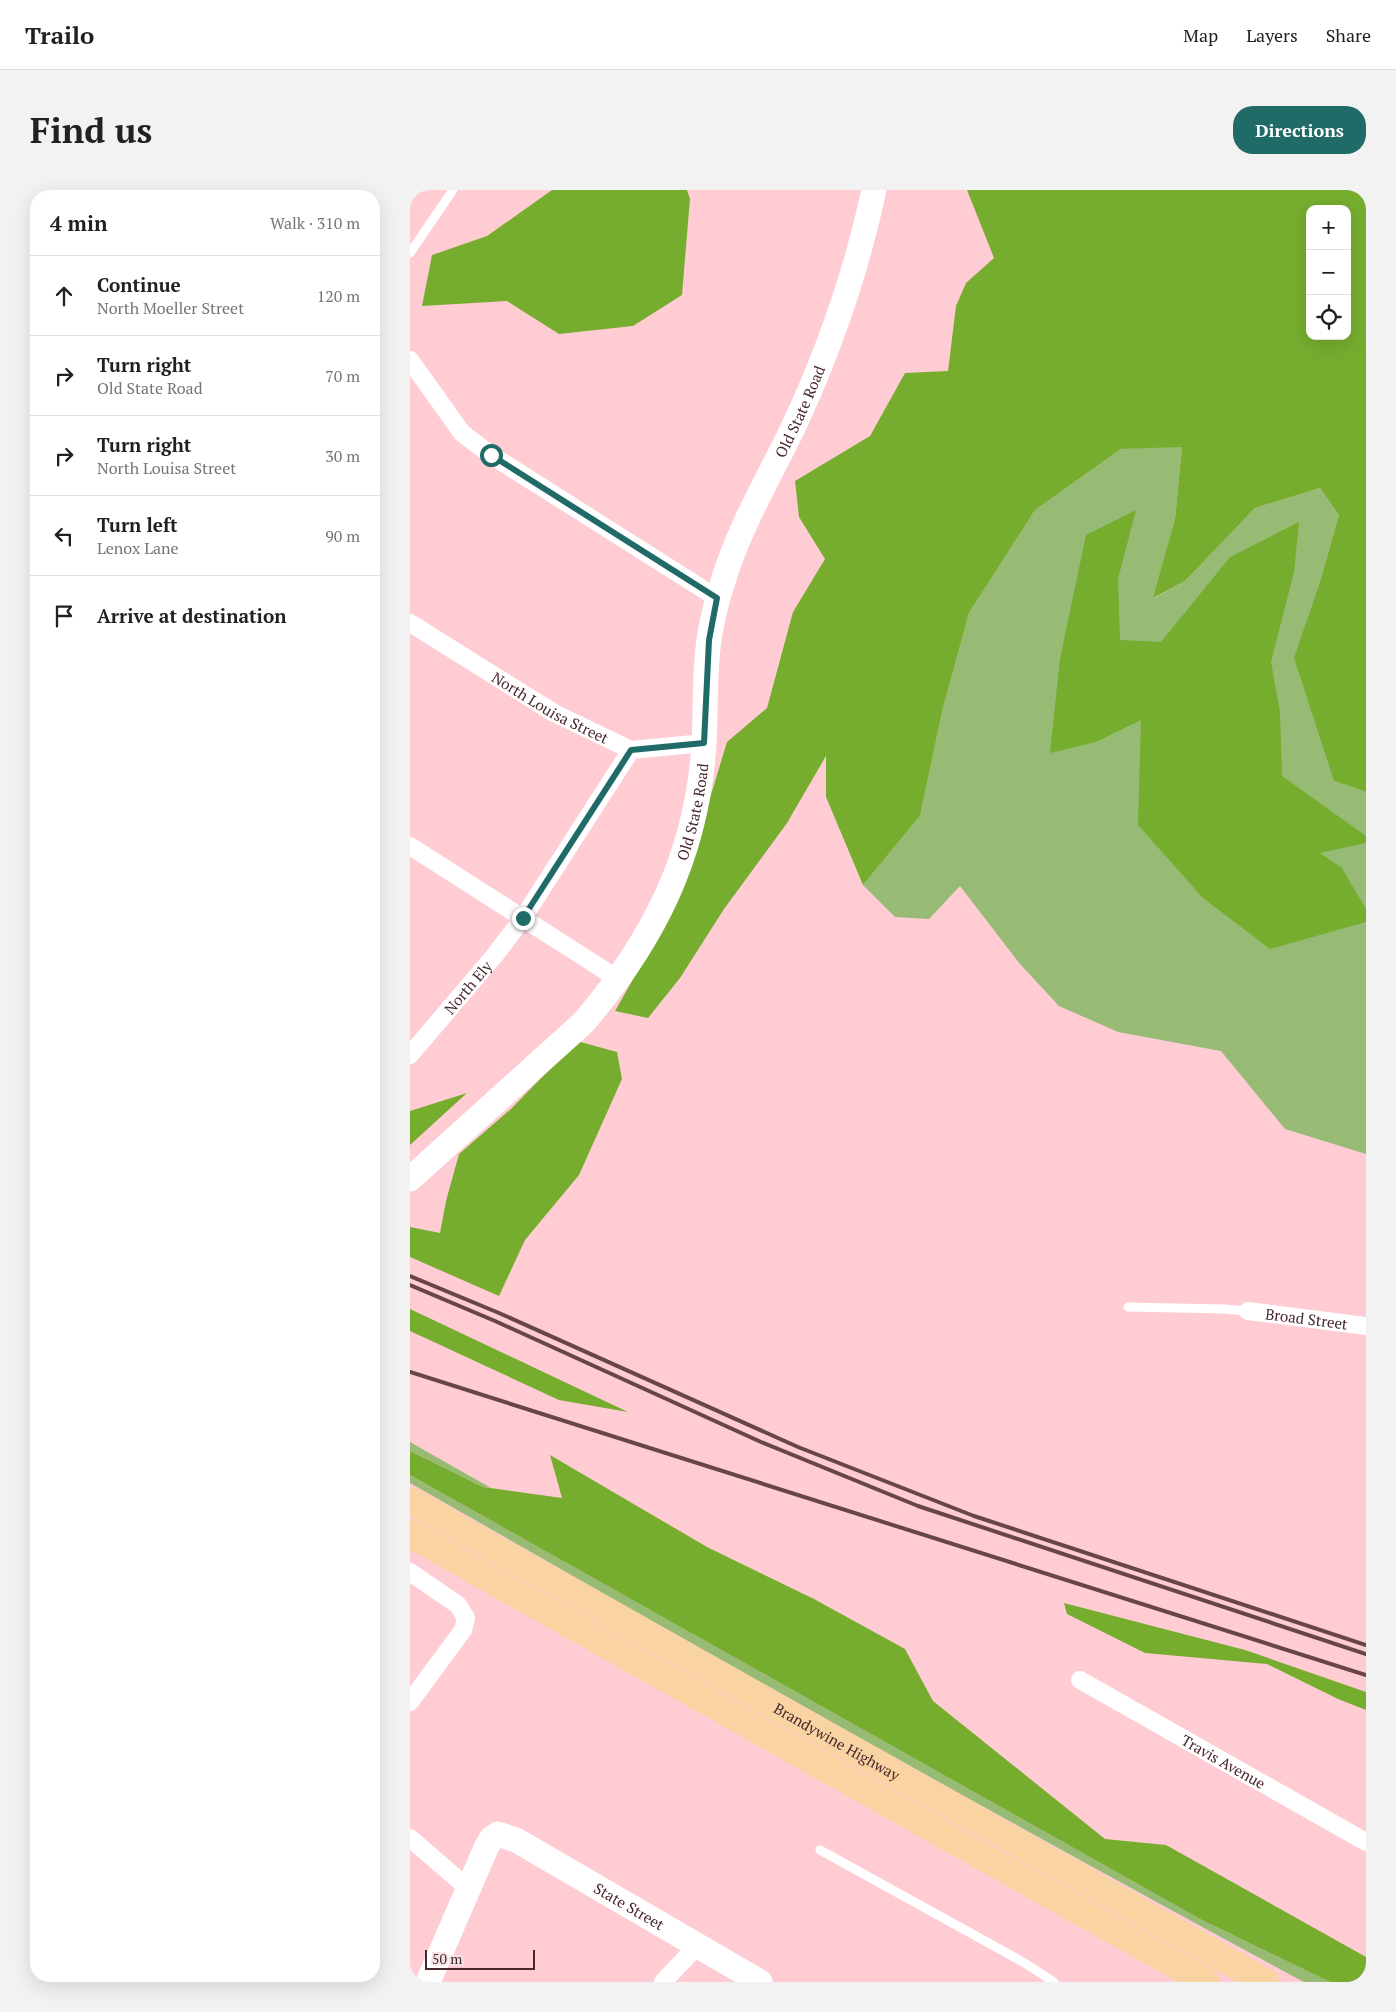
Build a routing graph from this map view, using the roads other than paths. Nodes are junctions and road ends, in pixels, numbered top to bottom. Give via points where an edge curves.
1 (453, 190) edge
2 (874, 190) edge
3 (410, 253) edge
4 (410, 360) edge
5 (717, 598) junction
6 (410, 623) edge
7 (704, 743) junction
8 (631, 750) junction
9 (410, 846) edge
10 (523, 918) junction
11 (618, 979) junction
12 (410, 1055) edge
13 (410, 1179) edge
14 (1128, 1307) dead end
15 (1248, 1311) joint
16 (1366, 1326) edge
17 (410, 1501) edge
18 (410, 1534) edge
19 (410, 1572) edge
20 (1080, 1680) dead end
21 (410, 1702) edge
22 (410, 1838) edge
23 (1366, 1842) edge
24 (820, 1850) dead end
25 (469, 1889) junction
26 (697, 1946) junction
27 (428, 1982) edge
28 (663, 1982) edge
29 (760, 1982) edge
30 (1054, 1982) edge
31 (1206, 1982) edge
32 (1264, 1982) edge

1 - 3 lane
2 - 5 street, Old State Road via 853,274 830,342 791,432 743,527
4 - 5 street via 462,433 491,455
5 - 7 street, Old State Road via 709,640
6 - 8 street, North Louisa Street via 554,713
7 - 8 street
7 - 11 street, Old State Road via 695,811 685,850 655,920
8 - 10 street, North Ely
9 - 10 street
10 - 11 street
10 - 12 street, North Ely
11 - 13 street, Old State Road via 582,1023
14 - 15 lane
15 - 16 street, Broad Street
17 - 32 main road, Brandywine Highway
18 - 31 main road, Brandywine Highway
19 - 21 street via 458,1605 466,1618 463,1630
20 - 23 street, Travis Avenue
22 - 25 street
24 - 30 lane
25 - 26 street, State Street via 486,1848 498,1834 516,1840
25 - 27 street
26 - 28 street
26 - 29 street, State Street

